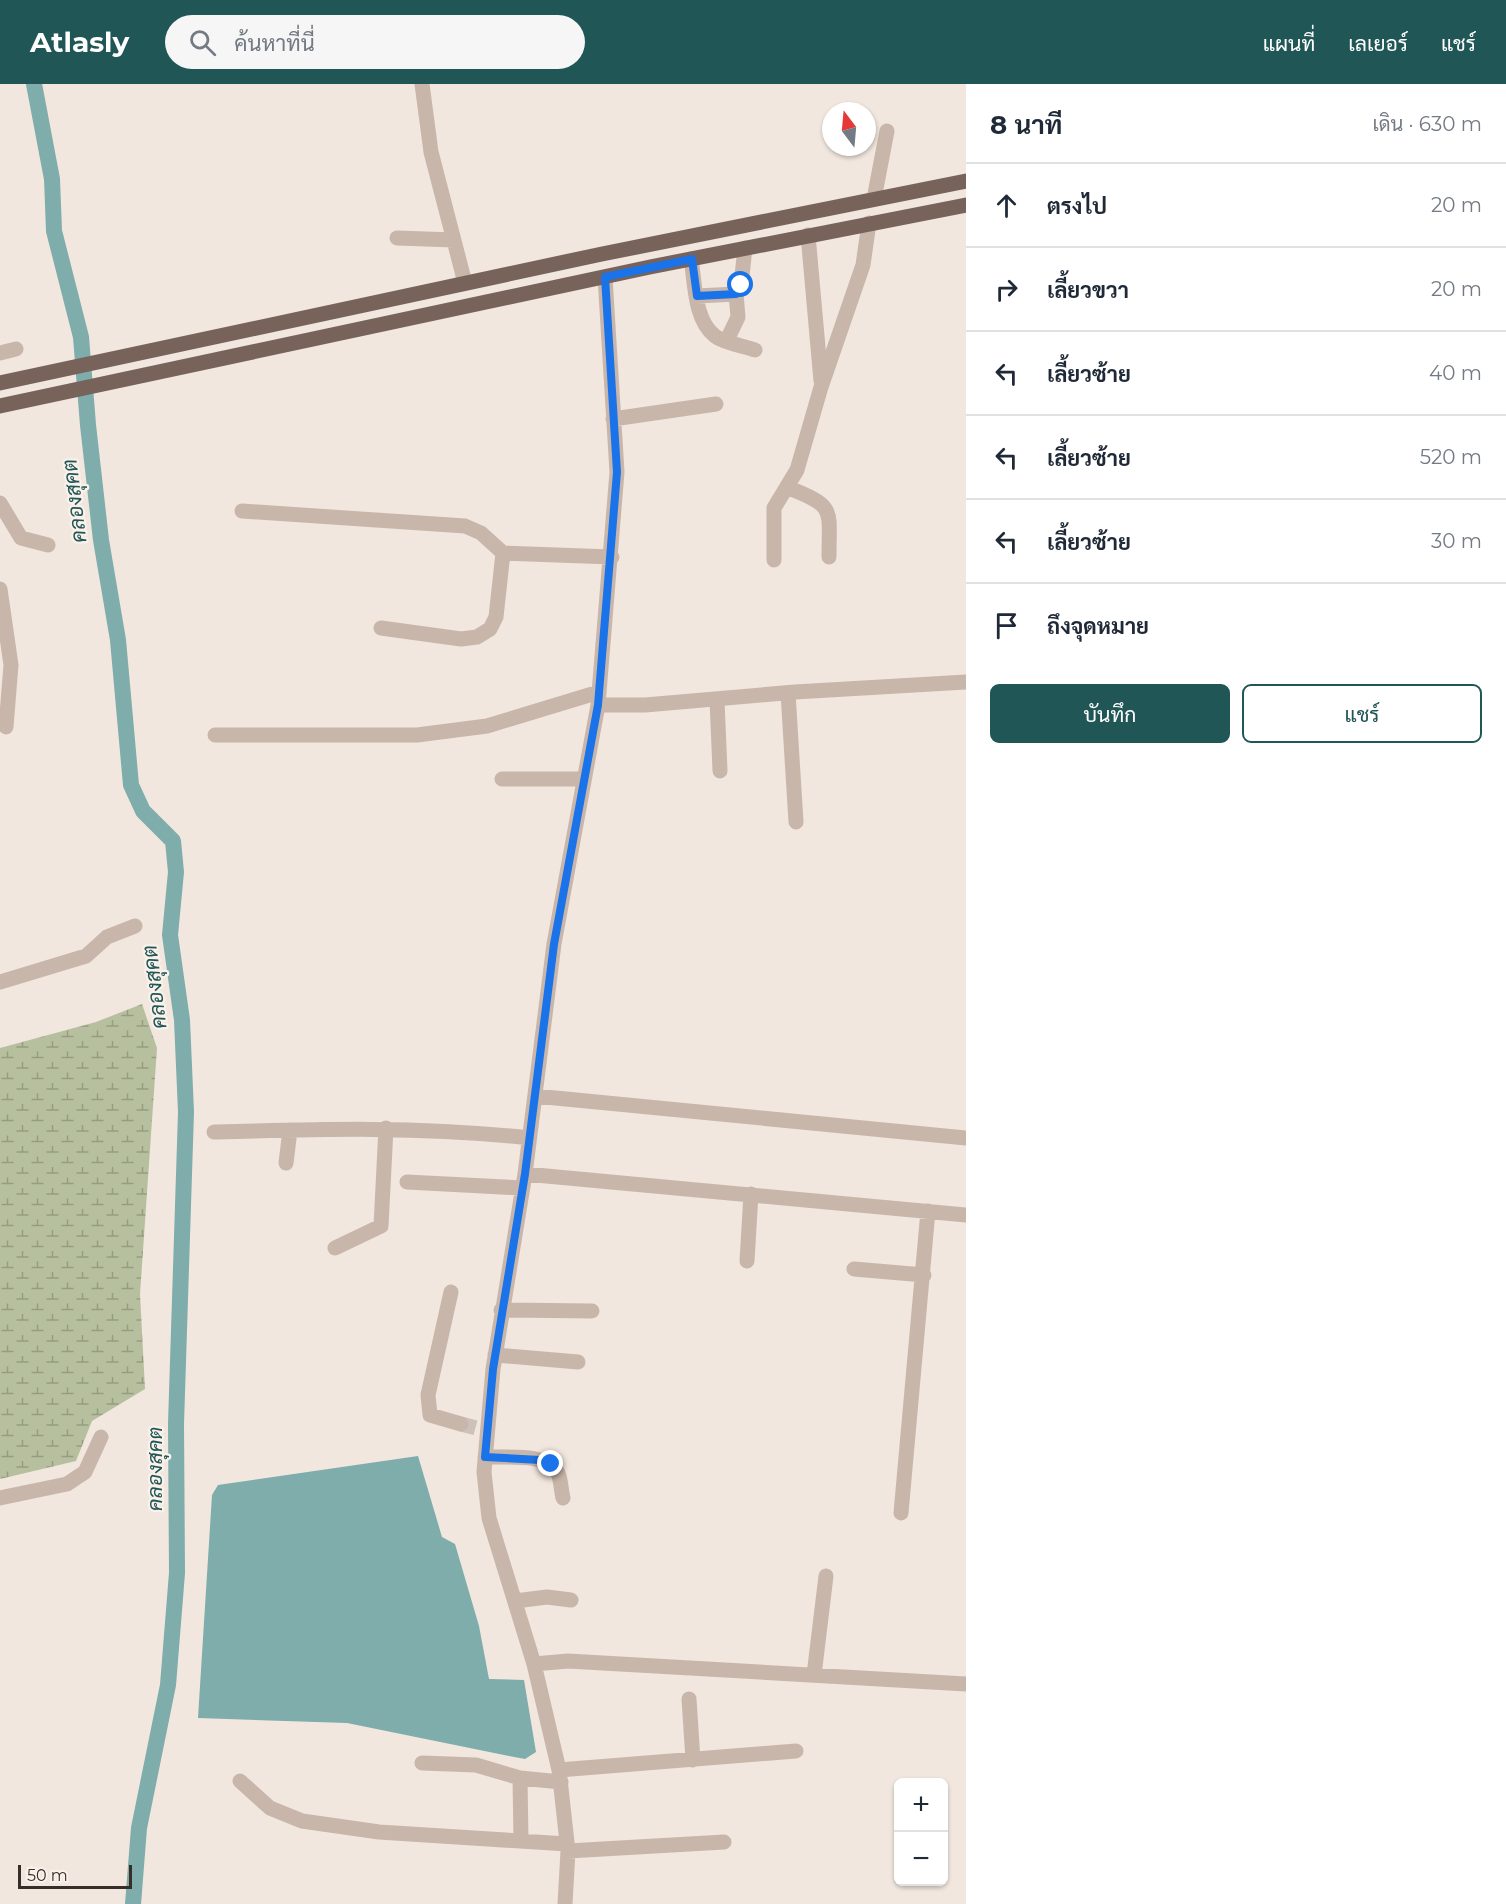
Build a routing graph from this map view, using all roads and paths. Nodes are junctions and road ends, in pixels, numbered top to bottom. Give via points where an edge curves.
1 (422, 84) edge
2 (887, 131) dead end
3 (966, 181) edge
4 (874, 199) junction
5 (966, 205) edge
6 (869, 223) junction
7 (808, 235) junction
8 (397, 238) dead end
9 (454, 240) junction
10 (745, 248) junction
11 (602, 254) junction
12 (692, 259) junction
13 (605, 277) junction
14 (465, 283) junction
15 (736, 294) junction
16 (697, 296) junction
17 (728, 340) junction
18 (16, 349) dead end
19 (755, 350) dead end
20 (0, 353) edge
21 (0, 383) edge
22 (821, 387) junction
23 (716, 404) dead end
24 (0, 406) edge
25 (613, 419) junction
26 (789, 488) junction
27 (0, 503) edge
28 (242, 511) dead end
29 (48, 545) dead end
30 (503, 553) junction
31 (612, 557) junction
32 (829, 557) dead end
33 (774, 560) dead end
34 (0, 589) edge
35 (381, 628) dead end
36 (966, 682) edge
37 (789, 693) junction
38 (599, 699) junction
39 (717, 700) junction
40 (6, 727) dead end
41 (215, 735) dead end
42 (720, 771) dead end
43 (502, 779) dead end
44 (584, 779) junction
45 (796, 822) dead end
46 (135, 926) dead end
47 (0, 982) edge
48 (535, 1096) junction
49 (386, 1128) junction
50 (290, 1130) junction
51 (213, 1132) dead end
52 (530, 1137) junction
53 (966, 1138) edge
54 (286, 1163) dead end
55 (523, 1181) junction
56 (407, 1182) dead end
57 (751, 1194) junction
58 (928, 1211) junction
59 (966, 1215) edge
60 (335, 1248) dead end
61 (747, 1261) dead end
62 (854, 1269) dead end
63 (924, 1275) junction
64 (451, 1292) dead end
65 (501, 1310) junction
66 (592, 1311) dead end
67 (495, 1355) junction
68 (578, 1362) dead end
69 (475, 1427) junction
70 (100, 1437) dead end
71 (485, 1457) junction
72 (0, 1498) edge
73 (563, 1498) dead end
74 (901, 1513) dead end
75 (826, 1576) dead end
76 (515, 1600) junction
77 (571, 1600) dead end
78 (534, 1664) junction
79 (814, 1675) junction
80 (966, 1684) edge
81 (689, 1699) dead end
82 (796, 1751) dead end
83 (693, 1760) junction
84 (422, 1763) dead end
85 (560, 1776) junction
86 (520, 1778) junction
87 (240, 1781) dead end
88 (521, 1841) junction
89 (724, 1842) dead end
90 (567, 1847) junction
91 (565, 1904) edge

1 - 9 street via 431,152
2 - 4 street
3 - 4 main road
4 - 11 main road
5 - 6 main road
6 - 7 main road
6 - 22 street via 863,265
7 - 10 main road
7 - 22 street
8 - 9 street
9 - 14 street
10 - 12 main road
10 - 15 street via 741,285
11 - 13 main road
11 - 14 main road
12 - 13 main road
12 - 16 street
13 - 24 main road
13 - 25 street
14 - 21 main road
15 - 16 street
15 - 17 street via 738,317
16 - 17 street via 706,325 715,336
17 - 19 street
18 - 20 street
22 - 26 street
23 - 25 street
25 - 31 street via 617,472
26 - 32 street via 820,501 827,510
26 - 33 street via 772,516
27 - 29 street via 21,538
28 - 30 street via 465,526 481,533
30 - 31 street
30 - 35 street via 496,617 490,628 477,637 462,639
31 - 38 street
34 - 40 street via 11,665
36 - 37 street
37 - 39 street
37 - 45 street
38 - 39 street
38 - 41 street via 487,726 417,735
38 - 44 street
39 - 42 street
43 - 44 street
44 - 48 street via 554,944
46 - 47 street via 107,937 86,956
48 - 52 street
48 - 53 street
49 - 50 street
49 - 52 street
49 - 60 street via 381,1226
50 - 51 street
50 - 54 street
52 - 55 street
55 - 56 street
55 - 57 street
55 - 65 street
57 - 58 street
57 - 61 street
58 - 59 street
58 - 63 street
62 - 63 street
63 - 74 street
64 - 69 street via 427,1408 430,1415
65 - 66 street
65 - 67 street
67 - 68 street
67 - 69 street
69 - 71 street
70 - 72 street via 85,1472 67,1484
71 - 73 street via 551,1464 558,1474
71 - 76 street via 489,1518
75 - 79 street
76 - 77 street
76 - 78 street
78 - 79 street via 568,1661
78 - 85 street
79 - 80 street
81 - 83 street
82 - 83 street
83 - 85 street
84 - 86 street via 476,1765
85 - 86 street
85 - 90 street
86 - 88 street
87 - 88 street via 270,1808 302,1821 379,1832
88 - 90 street
89 - 90 street
90 - 91 street

